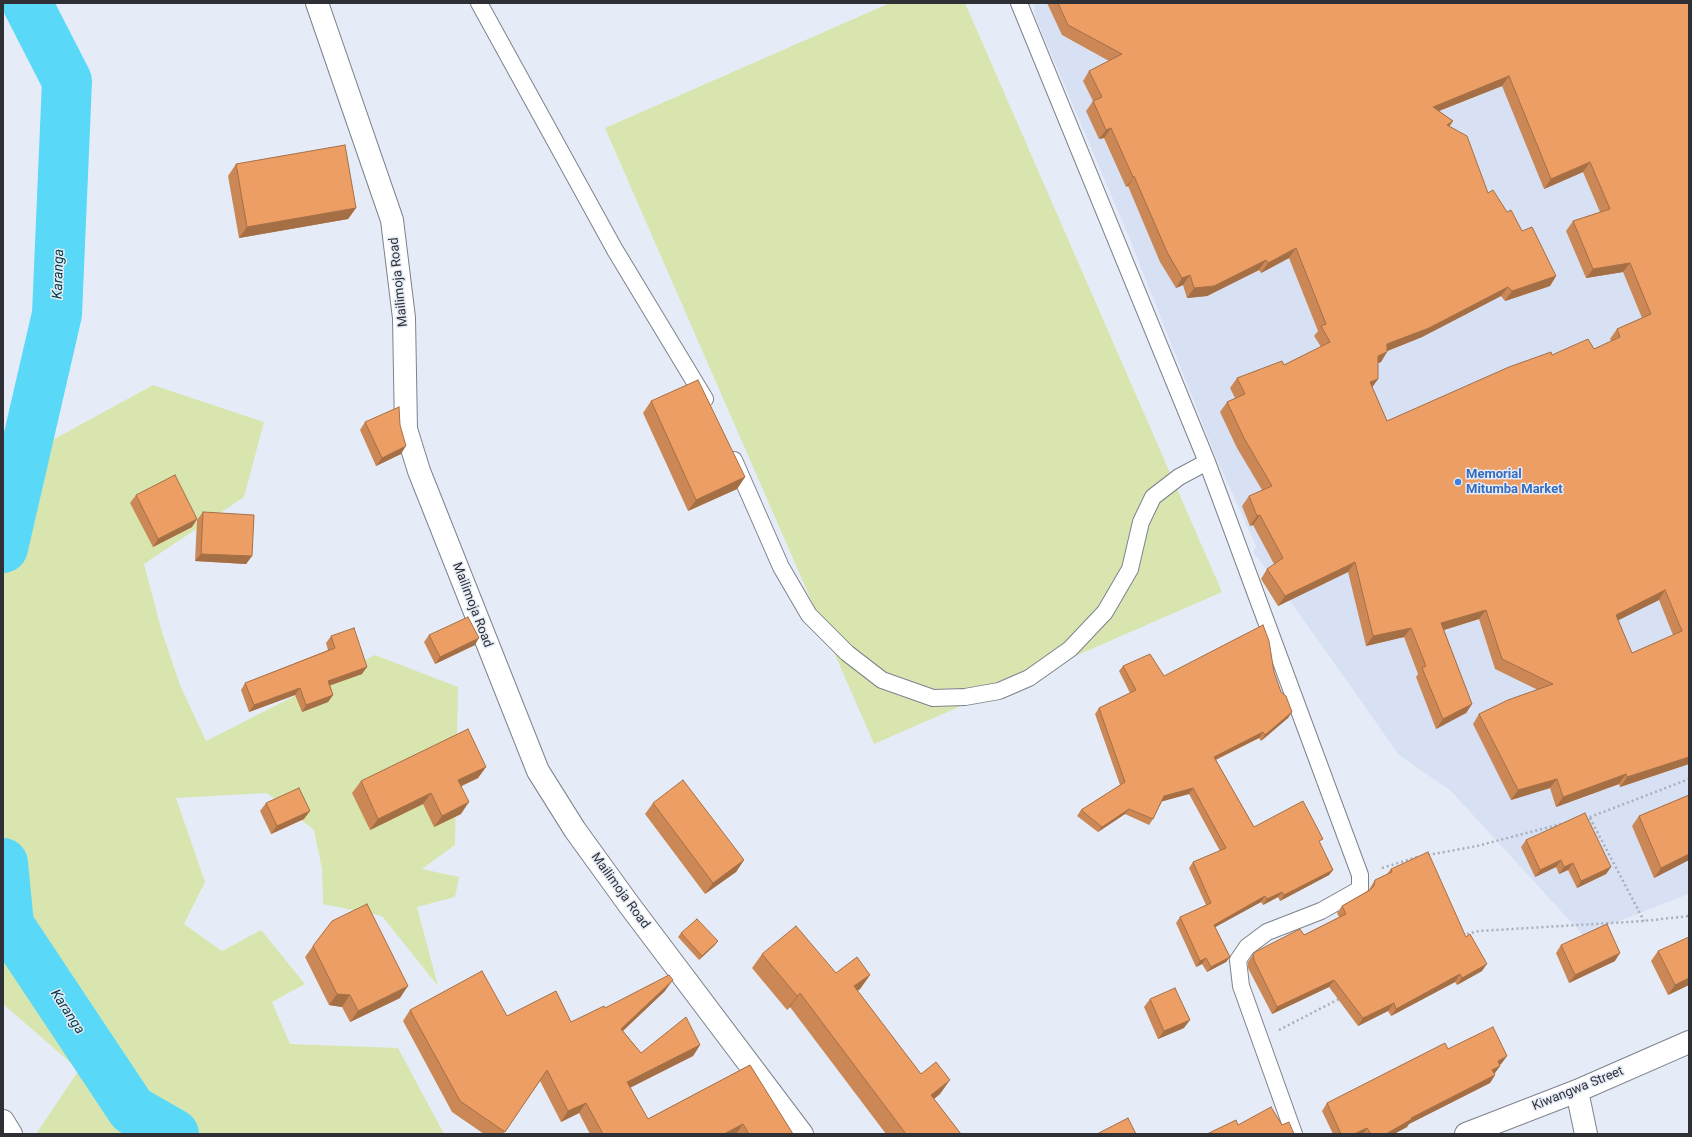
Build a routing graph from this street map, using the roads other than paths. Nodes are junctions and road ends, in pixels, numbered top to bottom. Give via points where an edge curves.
1 (317, 3) edge
2 (479, 3) edge
3 (1019, 3) edge
4 (712, 416) edge
5 (726, 443) edge
6 (1207, 462) junction
7 (1689, 1042) edge
8 (1577, 1091) junction
9 (3, 1121) edge
10 (11, 1134) edge
11 (802, 1134) edge
12 (1294, 1134) edge
13 (1466, 1134) edge
14 (1586, 1134) edge

1 - 11 street, Mailimoja Road via 392,220 404,318 406,429 419,471 538,771 575,830 630,906
2 - 4 lane via 615,250 699,388
3 - 6 lane
5 - 6 lane via 781,567 809,615 847,653 882,680 932,698 964,697 999,691 1029,678 1070,650 1105,612 1130,569 1141,522 1153,497 1178,477
6 - 12 lane via 1360,875 1360,889 1321,911 1267,932 1247,947 1238,960 1241,986
7 - 8 street, Kiwangwa Street
8 - 13 street, Kiwangwa Street
8 - 14 street
9 - 10 street

